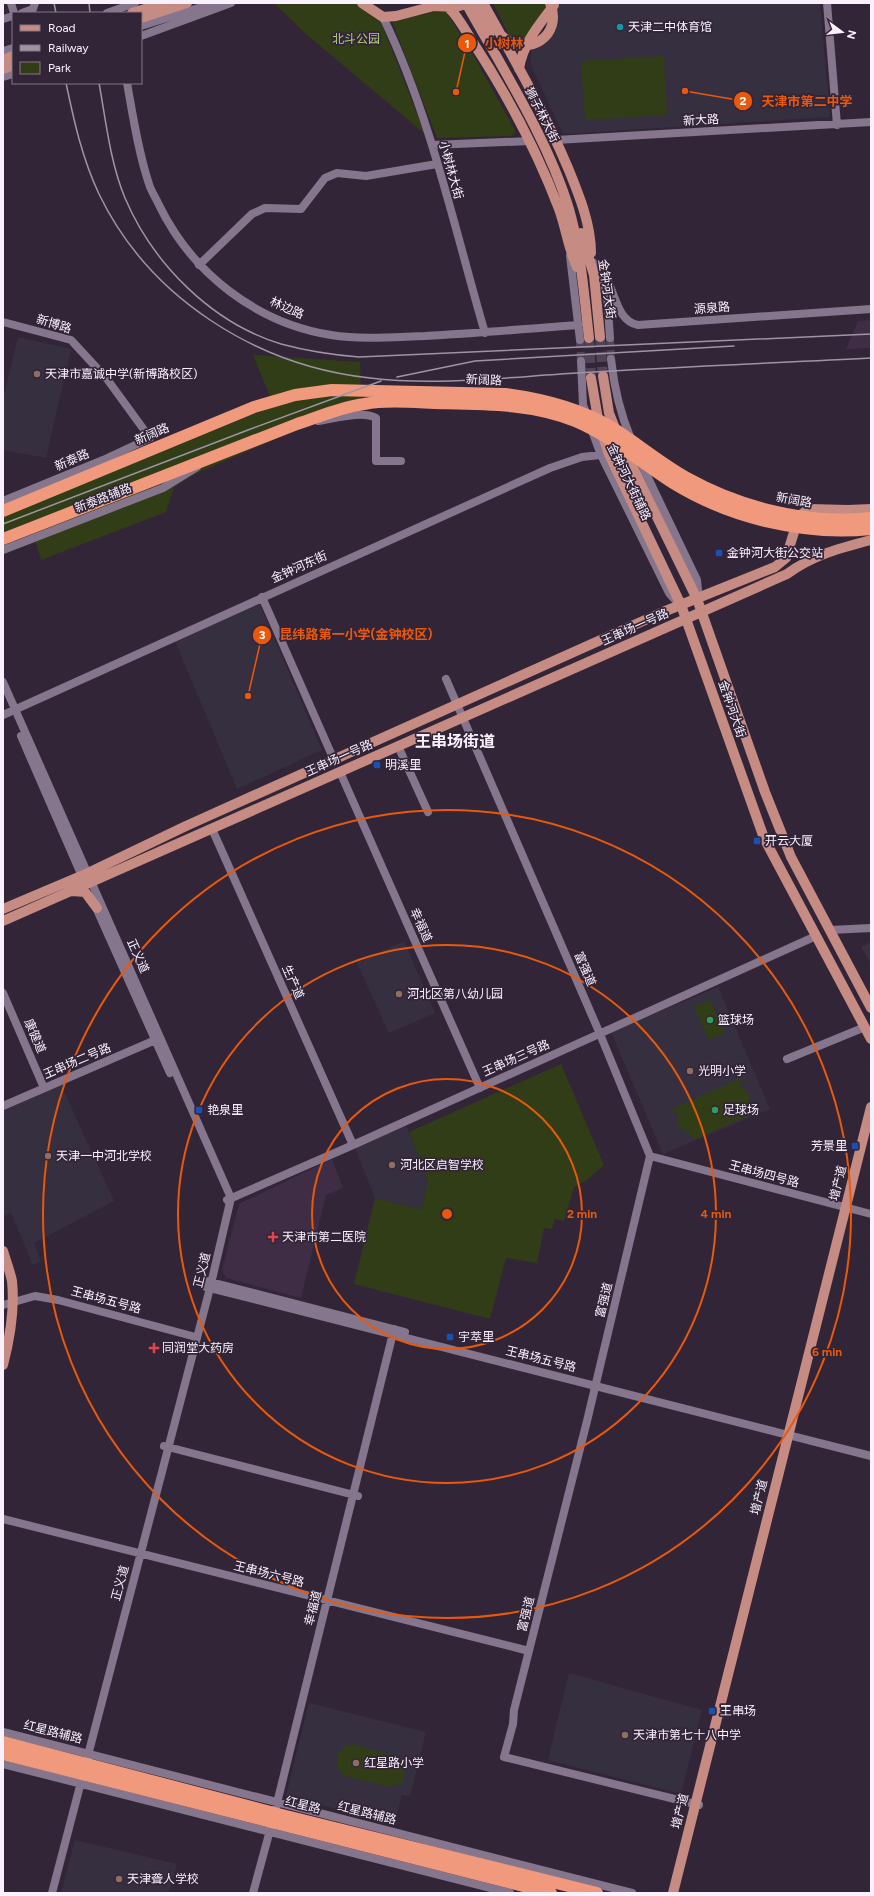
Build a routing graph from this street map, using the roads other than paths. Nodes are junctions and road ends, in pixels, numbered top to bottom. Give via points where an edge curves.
1 (35, 3) edge
2 (164, 3) edge
3 (188, 3) edge
4 (214, 3) edge
5 (231, 3) edge
6 (362, 3) edge
7 (466, 3) edge
8 (469, 3) edge
9 (476, 3) edge
10 (480, 3) edge
11 (483, 3) edge
12 (550, 3) edge
13 (555, 3) edge
14 (827, 3) edge
15 (443, 5) edge
16 (25, 12) edge
17 (134, 12) edge
18 (486, 15) junction
19 (383, 17) junction
20 (142, 26) edge
21 (142, 36) edge
22 (519, 69) junction
23 (127, 84) edge
24 (871, 122) edge
25 (837, 125) junction
26 (556, 140) junction
27 (530, 141) junction
28 (432, 145) junction
29 (437, 164) junction
30 (577, 248) junction
31 (591, 261) junction
32 (199, 265) junction
33 (871, 308) edge
34 (3, 322) edge
35 (579, 325) junction
36 (484, 333) junction
37 (600, 337) tunnel mouth
38 (610, 338) tunnel mouth
39 (584, 339) joint
40 (611, 359) tunnel mouth
41 (581, 361) tunnel mouth
42 (603, 376) tunnel mouth
43 (591, 378) tunnel mouth
44 (297, 424) junction
45 (150, 438) joint
46 (605, 454) junction
47 (206, 460) junction
48 (402, 461) dead end
49 (3, 501) edge
50 (871, 509) edge
51 (3, 511) edge
52 (871, 518) edge
53 (871, 529) edge
54 (3, 539) edge
55 (871, 540) edge
56 (3, 550) edge
57 (687, 577) junction
58 (672, 584) junction
59 (262, 597) junction
60 (697, 599) junction
61 (681, 605) junction
62 (702, 611) junction
63 (686, 618) junction
64 (446, 679) dead end
65 (3, 682) edge
66 (3, 695) edge
67 (457, 705) junction
68 (9, 712) edge
69 (462, 718) junction
70 (398, 746) junction
71 (334, 760) junction
72 (340, 772) junction
73 (428, 812) dead end
74 (212, 829) junction
75 (87, 879) junction
76 (57, 882) dead end
77 (62, 892) dead end
78 (99, 906) joint
79 (3, 909) edge
80 (3, 921) edge
81 (871, 928) edge
82 (830, 930) junction
83 (816, 936) junction
84 (3, 993) edge
85 (871, 1008) edge
86 (865, 1027) junction
87 (600, 1034) junction
88 (158, 1039) junction
89 (871, 1039) edge
90 (787, 1060) dead end
91 (44, 1088) junction
92 (480, 1088) junction
93 (3, 1106) edge
94 (871, 1107) edge
95 (871, 1120) edge
96 (353, 1145) junction
97 (650, 1156) junction
98 (228, 1199) junction
99 (847, 1208) junction
100 (871, 1214) edge
101 (3, 1251) edge
102 (214, 1263) dead end
103 (208, 1284) junction
104 (229, 1288) dead end
105 (8, 1303) edge
106 (396, 1332) junction
107 (192, 1336) junction
108 (3, 1365) edge
109 (596, 1383) junction
110 (790, 1433) junction
111 (166, 1447) junction
112 (871, 1450) edge
113 (871, 1456) edge
114 (355, 1495) junction
115 (3, 1519) edge
116 (139, 1553) junction
117 (329, 1602) junction
118 (529, 1651) junction
119 (3, 1732) edge
120 (3, 1742) edge
121 (3, 1754) edge
122 (3, 1764) edge
123 (83, 1768) junction
124 (697, 1805) junction
125 (275, 1818) junction
126 (48, 1893) edge
127 (52, 1893) edge
128 (253, 1893) edge
129 (258, 1893) edge
130 (510, 1893) edge
131 (551, 1893) edge
132 (597, 1893) edge
133 (632, 1893) edge
134 (675, 1893) edge

1 - 16 street via 33,9
2 - 17 main road
3 - 17 main road
4 - 20 street
5 - 21 street
6 - 19 main road
7 - 30 main road, 狮子林大街 via 553,166 569,210
8 - 15 main road via 456,7
9 - 18 main road
9 - 30 main road, 狮子林大街 via 563,178
10 - 18 main road
11 - 22 main road
12 - 18 main road via 552,27 545,37 530,45 520,45 504,38
13 - 22 main road via 523,50
14 - 25 street
15 - 19 main road
15 - 27 main road via 488,66
19 - 28 street, 小树林大街 via 404,64
22 - 26 main road
23 - 32 street, 林边路 via 149,184 174,234
24 - 25 street, 新大路
25 - 26 street, 新大路
26 - 31 main road via 588,225
27 - 28 street
27 - 30 main road
28 - 29 street, 小树林大街
29 - 32 street via 366,176 337,173 325,178 301,209 265,208 252,214
29 - 36 street, 小树林大街
30 - 31 main road, 金钟河大街
30 - 35 street
30 - 39 main road, 金钟河大街
31 - 33 street, 源泉路 via 605,274 623,317 629,323 638,325
31 - 37 main road, 金钟河大街
31 - 38 street via 602,275 607,294
32 - 36 street, 林边路 via 210,277 237,297 278,319 310,331 354,338
34 - 45 street, 新博路 via 71,340 107,379
35 - 36 street, 林边路
35 - 39 street
40 - 60 street, 金钟河大街辅路 via 613,383 624,423 645,473 697,580
41 - 46 street, 金钟河大街辅路 via 584,405
42 - 57 main road, 金钟河大街 via 613,425
43 - 46 main road, 金钟河大街
44 - 47 highway, 新阔路
44 - 48 street via 363,414 372,415 376,418 376,462
44 - 53 highway, 新阔路 via 336,411 377,402 508,406 549,412 605,437 673,483 728,509 792,526 823,530
45 - 49 street, 新泰路
46 - 58 main road, 金钟河大街
46 - 59 street, 金钟河东街 via 582,457 550,468
46 - 61 street, 金钟河大街辅路 via 670,593
47 - 54 highway, 新阔路
47 - 56 street, 新泰路辅路 via 163,488
50 - 60 main road, 王串场一号路 via 804,511 799,516 782,563
51 - 52 highway, 新阔路 via 254,406 315,391 344,390 505,394 531,397 591,416 688,478 717,493 747,504 774,512 806,517
55 - 62 main road, 王串场一号路 via 810,558 787,574
57 - 58 main road via 683,587
57 - 60 main road, 金钟河大街
58 - 61 main road, 金钟河大街
59 - 68 street, 金钟河东街
59 - 71 street
60 - 61 main road, 王串场一号路
60 - 62 main road, 金钟河大街
61 - 63 main road, 金钟河大街
61 - 67 main road, 王串场一号路
62 - 63 main road, 王串场一号路
62 - 82 main road, 金钟河大街 via 774,815 791,857
63 - 69 main road, 王串场一号路
63 - 83 main road, 金钟河大街 via 764,838
64 - 67 street, 富强道
65 - 68 street, 正义道
66 - 68 street, 正义道
67 - 69 street, 富强道
67 - 71 main road, 王串场一号路
68 - 75 street, 正义道
69 - 70 main road, 王串场一号路
69 - 87 street, 富强道
70 - 72 main road, 王串场一号路
70 - 73 street
71 - 75 main road, 王串场一号路 via 186,826
72 - 74 main road, 王串场一号路
72 - 92 street, 幸福道
74 - 75 main road, 王串场一号路
74 - 96 street, 生产道
75 - 76 street
75 - 78 street
75 - 79 main road, 王串场一号路
75 - 80 main road, 王串场一号路
75 - 88 street, 正义道
77 - 78 main road via 82,890
81 - 82 street
82 - 85 main road, 金钟河大街
83 - 86 main road, 金钟河大街
83 - 87 street, 王串场三号路
84 - 91 street, 康健道
86 - 89 main road, 金钟河大街
86 - 90 street
87 - 92 street, 王串场三号路
87 - 97 street, 富强道
88 - 91 street, 王串场二号路
88 - 98 street, 正义道
91 - 93 street, 王串场二号路
92 - 96 street, 王串场三号路
94 - 99 main road, 增产道
95 - 99 main road, 增产道
96 - 98 street, 王串场三号路
97 - 99 street, 王串场四号路
97 - 109 street, 富强道
98 - 103 street, 正义道
99 - 100 street, 王串场四号路
99 - 110 main road, 增产道
101 - 105 main road via 12,1280
102 - 104 street via 218,1277
103 - 106 street, 王串场五号路
103 - 107 street, 正义道
103 - 111 street, 正义道
105 - 107 street, 王串场五号路 via 36,1296
105 - 108 main road via 10,1338
106 - 109 street, 王串场五号路
106 - 114 street, 幸福道
107 - 111 street, 正义道
109 - 110 street, 王串场五号路
109 - 118 street, 富强道
110 - 112 street, 王串场五号路
110 - 113 street, 王串场五号路
110 - 124 main road, 增产道
111 - 114 street
111 - 116 street, 正义道
114 - 117 street, 幸福道
115 - 116 street, 王串场六号路
116 - 117 street, 王串场六号路
116 - 123 street, 正义道
117 - 118 street, 王串场六号路
117 - 125 street, 幸福道
118 - 124 street, 富强道 via 504,1757
119 - 123 street, 红星路辅路
120 - 123 highway, 红星路
121 - 123 highway, 红星路
122 - 123 street, 红星路辅路
123 - 125 highway, 红星路
123 - 125 street, 红星路辅路
123 - 126 street, 正义道
123 - 127 street, 正义道
124 - 134 main road, 增产道
125 - 128 street, 幸福道
125 - 129 street, 幸福道
125 - 130 street, 红星路辅路
125 - 131 highway, 红星路
125 - 132 highway, 红星路
125 - 133 street, 红星路辅路

